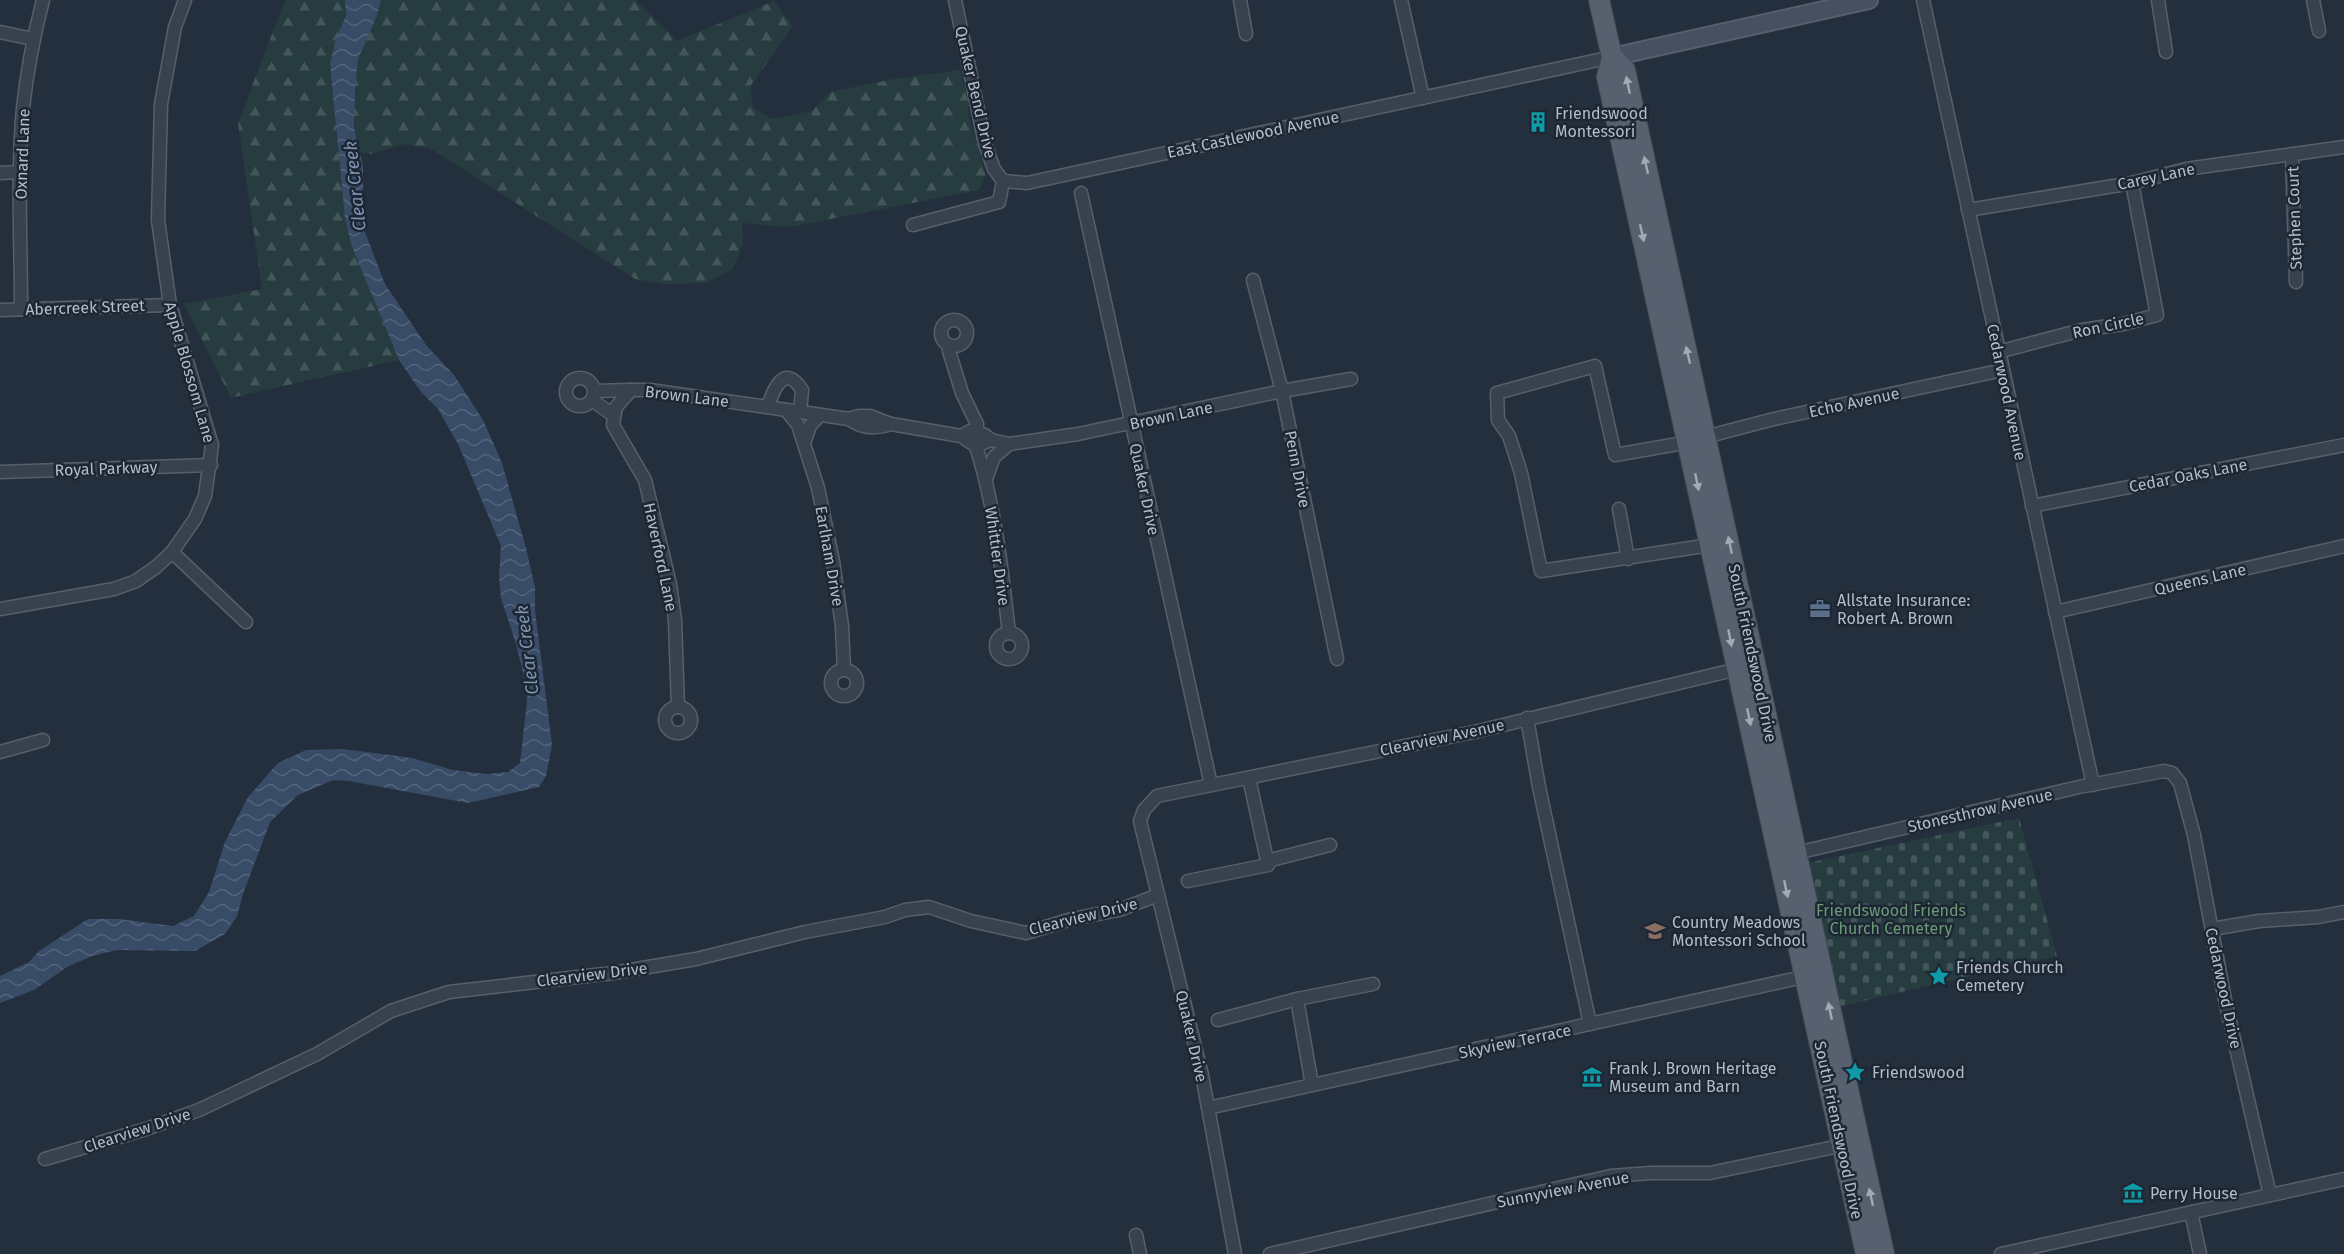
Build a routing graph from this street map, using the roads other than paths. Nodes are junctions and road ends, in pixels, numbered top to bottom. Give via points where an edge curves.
1 (43, 0) edge
2 (185, 0) edge
3 (955, 0) edge
4 (1240, 0) edge
5 (1401, 0) edge
6 (1599, 0) edge
7 (1869, 0) edge
8 (1923, 0) edge
9 (2158, 0) edge
10 (2313, 0) edge
11 (2319, 31) dead end
12 (0, 32) edge
13 (1246, 34) dead end
14 (33, 39) junction
15 (2166, 52) dead end
16 (1612, 57) junction
17 (1423, 98) junction
18 (2344, 147) edge
19 (2292, 154) junction
20 (20, 172) junction
21 (0, 173) edge
22 (1003, 181) junction
23 (2132, 183) junction
24 (1081, 193) dead end
25 (1968, 210) junction
26 (913, 225) dead end
27 (1253, 280) dead end
28 (2296, 282) dead end
29 (170, 305) junction
30 (21, 309) junction
31 (0, 310) edge
32 (950, 346) dead end
33 (1998, 352) junction
34 (2002, 370) junction
35 (1351, 379) dead end
36 (631, 390) junction
37 (1282, 391) junction
38 (768, 407) junction
39 (786, 410) junction
40 (801, 412) junction
41 (820, 415) junction
42 (613, 416) junction
43 (1131, 423) junction
44 (977, 432) junction
45 (961, 436) junction
46 (1697, 439) junction
47 (991, 440) junction
48 (804, 443) junction
49 (1009, 444) junction
50 (2344, 445) edge
51 (976, 446) junction
52 (211, 465) junction
53 (0, 472) edge
54 (986, 479) junction
55 (2032, 506) junction
56 (1619, 509) dead end
57 (1710, 545) junction
58 (2344, 546) edge
59 (172, 552) junction
60 (1628, 559) junction
61 (0, 609) edge
62 (2055, 612) junction
63 (246, 622) dead end
64 (1009, 633) dead end
65 (1337, 659) dead end
66 (1746, 667) junction
67 (844, 670) dead end
68 (678, 707) dead end
69 (1527, 718) junction
70 (43, 740) dead end
71 (0, 752) edge
72 (1249, 778) junction
73 (2179, 781) joint
74 (2093, 784) junction
75 (1211, 785) junction
76 (1140, 820) joint
77 (1330, 845) dead end
78 (1787, 855) junction
79 (1268, 861) junction
80 (1188, 881) dead end
81 (1158, 896) junction
82 (2344, 912) edge
83 (2212, 929) junction
84 (1813, 975) junction
85 (1373, 984) dead end
86 (1297, 999) junction
87 (1218, 1020) dead end
88 (1590, 1024) junction
89 (1312, 1085) junction
90 (1208, 1108) junction
91 (1850, 1143) junction
92 (45, 1159) dead end
93 (2344, 1179) edge
94 (2270, 1195) junction
95 (2191, 1212) junction
96 (1136, 1235) dead end
97 (1140, 1254) edge
98 (1235, 1254) edge
99 (1270, 1254) edge
100 (1866, 1254) edge
101 (1884, 1254) edge
102 (2001, 1254) edge
103 (2200, 1254) edge

1 - 14 street, Oxnard Lane
2 - 29 street, Apple Blossom Lane via 172,38 161,104 158,220
3 - 22 street, Quaker Bend Drive via 985,144
4 - 13 street
5 - 17 street
6 - 16 main road, South Friendswood Drive
7 - 16 street
8 - 25 street, Cedarwood Avenue
9 - 15 street
10 - 11 street
12 - 14 street
14 - 20 street, Oxnard Lane via 23,108
16 - 17 street, East Castlewood Avenue
16 - 46 main road, South Friendswood Drive via 1625,70
17 - 22 street, East Castlewood Avenue via 1027,183
18 - 19 street, Carey Lane
19 - 23 street, Carey Lane via 2186,169
19 - 28 street, Stephen Court
20 - 21 street
20 - 30 street, Oxnard Lane
22 - 26 street via 999,202
23 - 25 street, Carey Lane
23 - 33 street, Ron Circle via 2157,315
24 - 43 street, Quaker Drive
25 - 33 street, Cedarwood Avenue
27 - 37 street, Penn Drive
29 - 30 street, Abercreek Street
29 - 52 street, Apple Blossom Lane via 212,446
30 - 31 street, Abercreek Street
32 - 44 street
33 - 34 street, Cedarwood Avenue
34 - 46 street, Echo Avenue
34 - 55 street, Cedarwood Avenue
35 - 37 street, Brown Lane
36 - 38 street, Brown Lane
36 - 42 street, Brown Lane via 619,402
36 - 42 street, Brown Lane via 593,395
37 - 43 street, Brown Lane
37 - 65 street, Penn Drive
38 - 39 street, Brown Lane
38 - 40 street via 777,383 789,379 802,390
39 - 40 street, Brown Lane
39 - 48 street, Earlham Drive via 798,425
40 - 41 street, Brown Lane
41 - 45 street, Brown Lane via 849,419 870,416 891,424
41 - 48 street via 810,426
42 - 68 street, Haverford Lane via 613,425 645,480 670,584
43 - 49 street, Brown Lane
43 - 75 street, Quaker Drive
44 - 45 street, Brown Lane
44 - 47 street, Brown Lane
45 - 51 street, Brown Lane
46 -> 57 main road, South Friendswood Drive
46 - 60 street, Echo Avenue via 1615,455 1595,366 1497,393 1498,420 1509,436 1521,473 1541,571
66 -> 46 main road, South Friendswood Drive
47 - 49 street, Brown Lane
47 - 51 street
48 - 67 street, Earlham Drive via 833,561
49 - 54 street via 994,457
50 - 55 street, Cedar Oaks Lane
51 - 54 street, Whittier Drive
52 - 53 street, Royal Parkway
52 - 59 street, Apple Blossom Lane via 206,496
54 - 64 street, Whittier Drive via 1002,563
55 - 62 street, Cedarwood Avenue
56 - 60 street
57 - 60 street
57 -> 66 main road, South Friendswood Drive
58 - 62 street, Queens Lane
59 - 61 street, Apple Blossom Lane via 136,581 114,589
59 - 63 street
62 - 74 street, Cedarwood Avenue
66 - 69 street, Clearview Avenue
66 - 78 main road, South Friendswood Drive
69 - 72 street, Clearview Avenue
69 - 88 street
70 - 71 street
72 - 75 street, Clearview Avenue
72 - 79 street
73 - 74 street, Stonesthrow Avenue via 2172,772 2164,771
73 - 83 street, Cedarwood Drive
74 - 78 street, Stonesthrow Avenue
75 - 76 street, Clearview Avenue via 1157,796
76 - 81 street, Quaker Drive
77 - 79 street
78 - 84 main road, South Friendswood Drive
79 - 80 street via 1268,865
81 - 90 street, Quaker Drive
81 - 92 street, Clearview Drive via 1026,933 930,907 905,910 696,959 449,992 391,1011 317,1054 199,1110
82 - 83 street
83 - 94 street, Cedarwood Drive
84 - 88 street, Skyview Terrace
84 - 91 main road, South Friendswood Drive
85 - 86 street
86 - 87 street
86 - 89 street
88 - 89 street, Skyview Terrace
89 - 90 street, Skyview Terrace
90 - 98 street, Quaker Drive
91 - 99 street, Sunnyview Avenue via 1710,1173 1611,1176
91 - 100 main road, South Friendswood Drive
101 -> 91 main road, South Friendswood Drive
93 - 94 street
94 - 95 street
95 - 102 street
95 - 103 street
96 - 97 street

